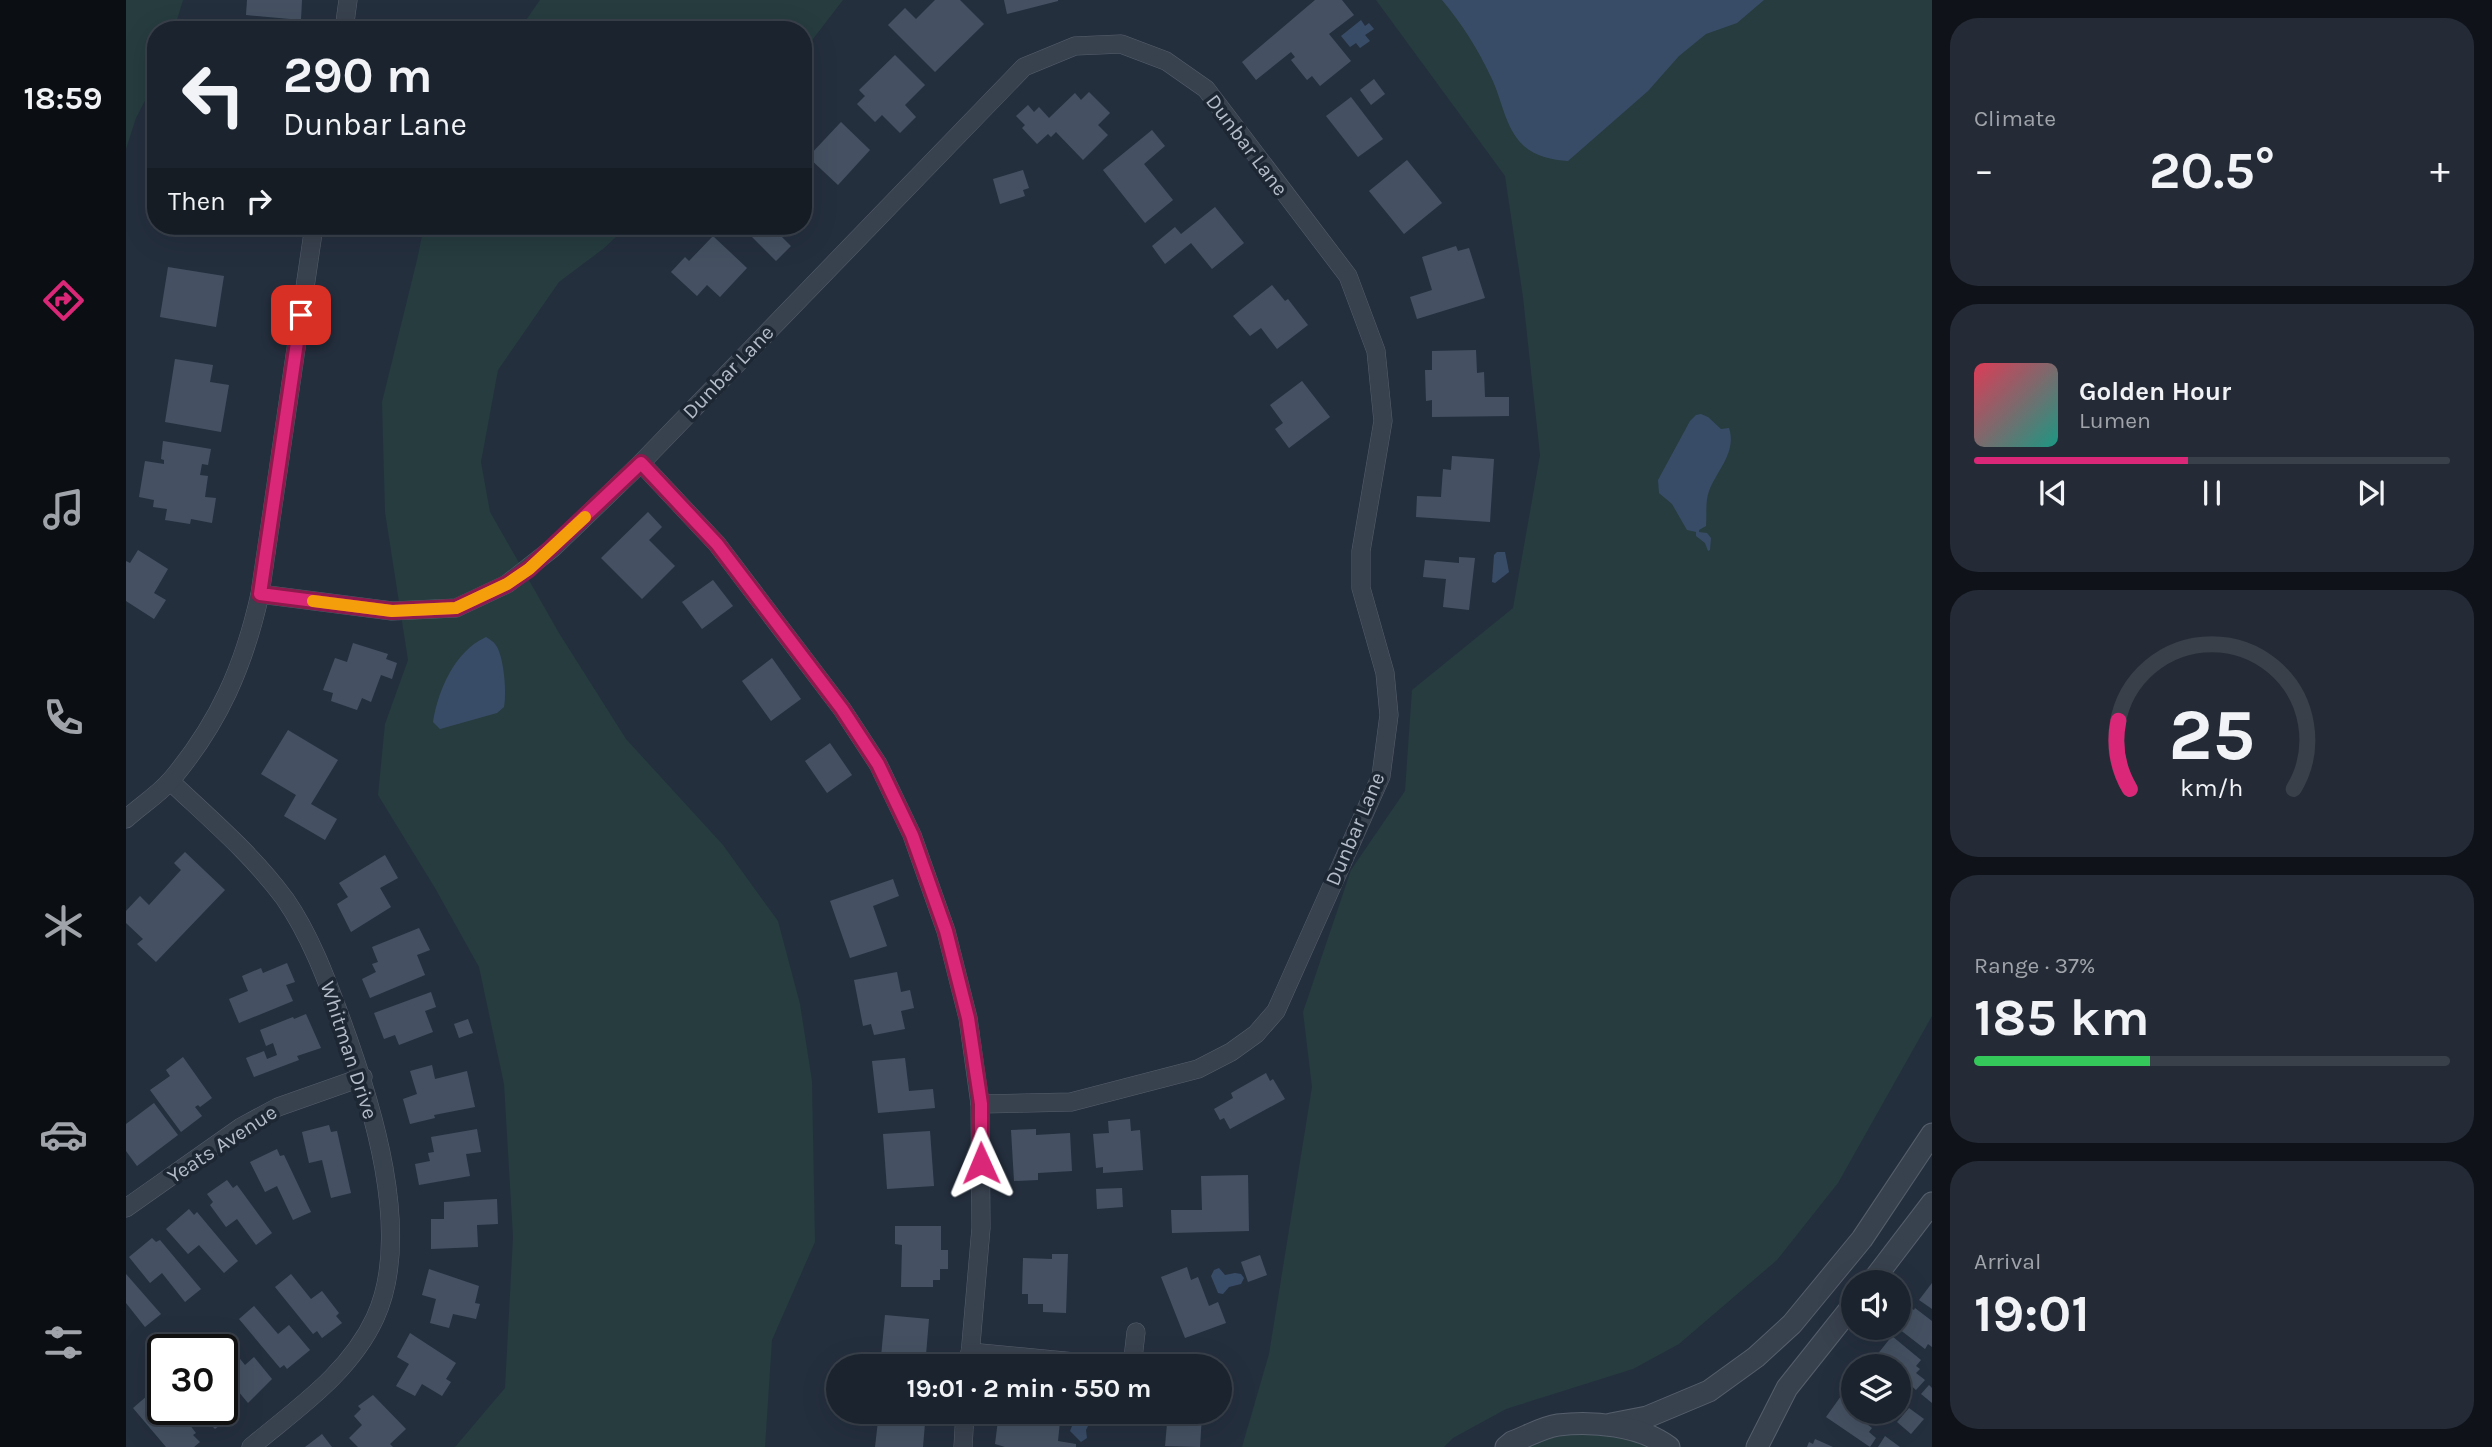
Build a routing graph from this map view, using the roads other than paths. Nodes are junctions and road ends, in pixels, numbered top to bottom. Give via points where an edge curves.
1 (348, 0) edge
2 (345, 21) edge
3 (313, 235) edge
4 (641, 463) junction
5 (260, 594) junction
6 (170, 781) junction
7 (126, 819) edge
8 (363, 1077) junction
9 (981, 1104) junction
10 (1932, 1133) edge
11 (1932, 1203) edge
12 (126, 1208) edge
13 (1881, 1270) edge
14 (1841, 1320) edge
15 (1136, 1332) dead end
16 (970, 1354) edge
17 (1133, 1354) edge
18 (964, 1424) edge
19 (1611, 1424) junction
20 (251, 1447) edge
21 (963, 1447) edge
22 (1506, 1447) edge
23 (1669, 1447) edge
24 (1757, 1447) edge

1 - 2 street
3 - 5 street
4 - 5 street, Dunbar Lane via 529,569 456,608 392,611
4 - 9 street via 717,544 838,703 878,764 912,835 946,931 968,1018
4 - 9 street, Dunbar Lane via 1024,66 1075,46 1121,44 1166,61 1206,89 1348,276 1376,351 1383,421 1361,551 1361,588 1385,673 1389,715 1381,776 1276,1011 1256,1034 1198,1069 1071,1102
5 - 6 street via 231,688
6 - 7 street
6 - 8 street, Whitman Drive via 268,877 299,920 327,979
8 - 12 street, Yeats Avenue via 278,1107
8 - 20 street, Whitman Drive via 383,1161 390,1233 387,1283 360,1346 324,1387
9 - 16 street via 981,1228
10 - 19 street via 1862,1239 1792,1324 1756,1357 1709,1391 1647,1417
11 - 13 street
14 - 24 street via 1787,1388
15 - 17 street
18 - 21 street
19 - 22 street via 1556,1425
19 - 23 street

